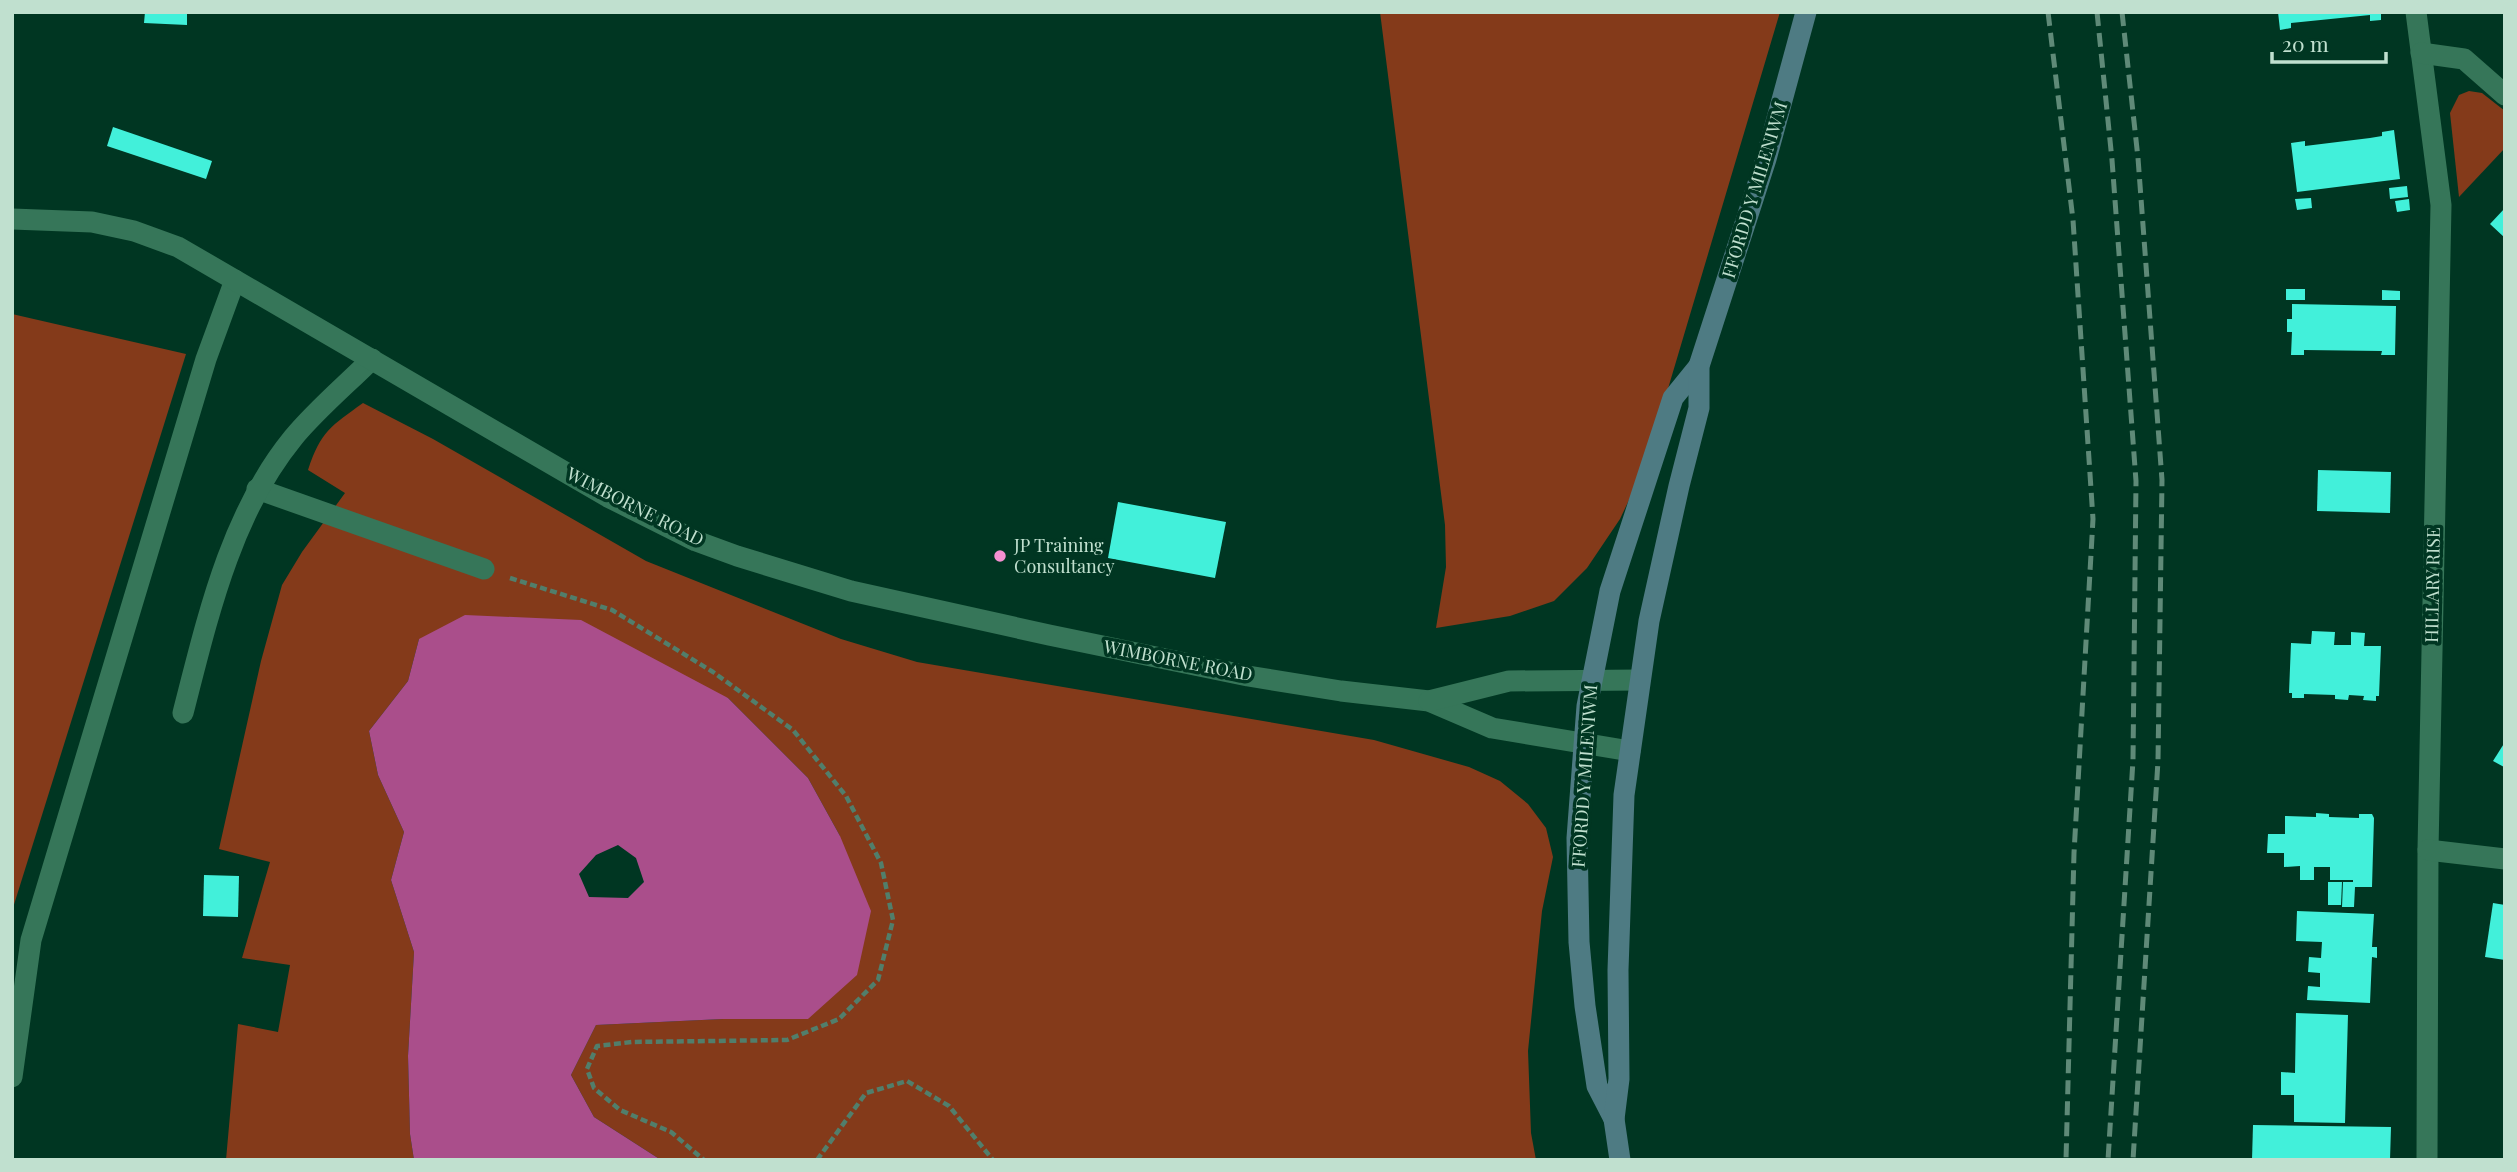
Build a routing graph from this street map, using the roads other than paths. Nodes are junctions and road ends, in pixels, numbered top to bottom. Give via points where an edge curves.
1 (1806, 12) edge
2 (2416, 12) edge
3 (2421, 53) junction
4 (2505, 95) edge
5 (12, 219) edge
6 (235, 280) junction
7 (372, 359) junction
8 (1699, 366) junction
9 (257, 489) junction
10 (484, 569) road end
11 (1640, 680) junction
12 (1592, 681) junction
13 (1429, 701) junction
14 (183, 713) dead end
15 (1584, 745) junction
16 (1630, 751) junction
17 (2428, 850) junction
18 (2505, 859) edge
19 (12, 1077) edge
20 (1614, 1119) junction
21 (1620, 1160) edge
22 (2427, 1160) edge

1 - 8 street, FFORDD Y MILENIWM via 1766,159
2 - 3 street, HILLARY RISE
3 - 4 street via 2465,59
3 - 17 street, HILLARY RISE via 2441,205
5 - 6 street, WIMBORNE ROAD via 92,222 134,231 178,247
6 - 7 street, WIMBORNE ROAD
6 - 19 street via 206,359 31,940
7 - 9 street via 293,438
7 - 13 street, WIMBORNE ROAD via 653,521 771,567 851,591 1176,662 1341,691
8 - 11 street, FFORDD Y MILENIWM via 1699,408 1649,621
8 - 12 street, FFORDD Y MILENIWM via 1672,398 1610,591
9 - 10 street
9 - 14 street via 213,596
11 - 12 street, WIMBORNE ROAD
11 - 16 street, FFORDD Y MILENIWM
12 - 13 street, WIMBORNE ROAD via 1509,681
12 - 15 street, FFORDD Y MILENIWM
13 - 15 street, WIMBORNE ROAD via 1492,728
15 - 16 street, WIMBORNE ROAD
15 - 20 street, FFORDD Y MILENIWM via 1577,838 1579,942 1597,1086
16 - 20 street, FFORDD Y MILENIWM via 1619,898 1619,1079
17 - 18 street
17 - 22 street, HILLARY RISE
20 - 21 street, FFORDD Y MILENIWM

